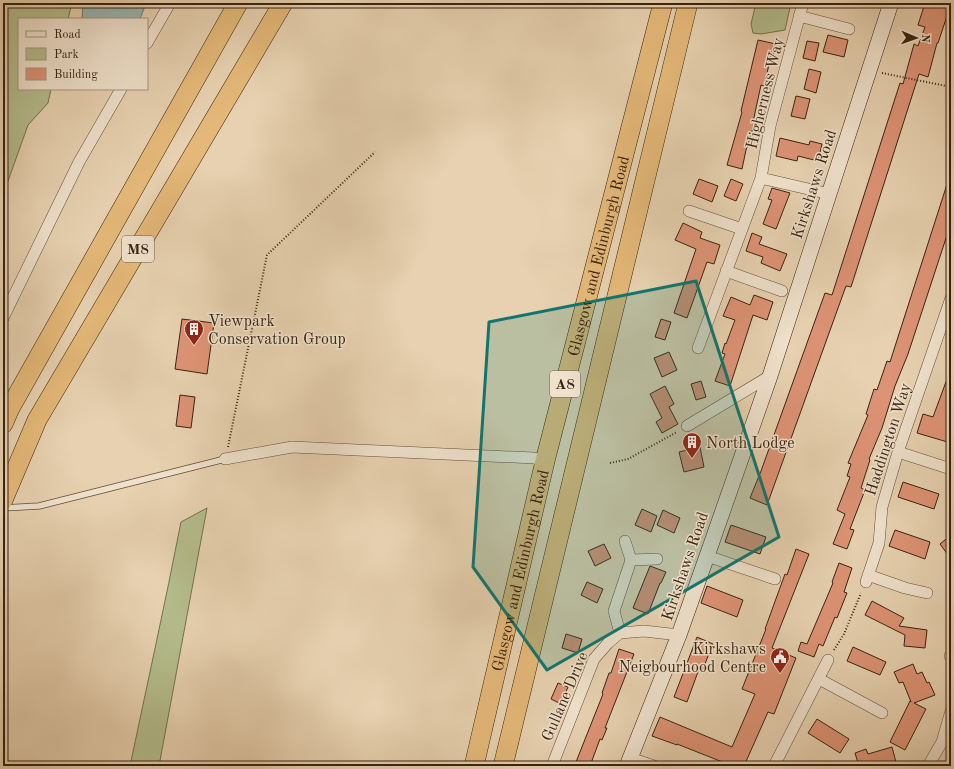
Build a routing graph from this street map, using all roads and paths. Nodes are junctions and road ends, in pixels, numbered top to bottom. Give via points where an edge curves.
1 (170, 3) edge
2 (238, 3) edge
3 (283, 3) edge
4 (663, 3) edge
5 (688, 3) edge
6 (803, 3) edge
7 (891, 3) edge
8 (799, 16) junction
9 (849, 29) dead end
10 (148, 41) edge
11 (869, 70) junction
12 (951, 87) edge
13 (120, 90) edge
14 (375, 152) dead end
15 (761, 178) junction
16 (830, 194) junction
17 (689, 211) dead end
18 (742, 229) junction
19 (726, 271) junction
20 (782, 291) dead end
21 (950, 304) edge
22 (3, 318) edge
23 (698, 348) dead end
24 (770, 376) junction
25 (3, 424) edge
26 (687, 426) joint
27 (898, 452) junction
28 (225, 459) junction
29 (545, 461) junction
30 (610, 462) dead end
31 (951, 469) edge
32 (3, 500) edge
33 (3, 508) edge
34 (625, 541) dead end
35 (707, 556) junction
36 (657, 559) dead end
37 (631, 560) junction
38 (867, 578) junction
39 (775, 579) dead end
40 (927, 593) dead end
41 (620, 634) junction
42 (679, 635) junction
43 (828, 660) joint
44 (819, 679) junction
45 (951, 712) edge
46 (882, 714) dead end
47 (628, 762) edge
48 (474, 766) edge
49 (503, 766) edge
50 (552, 766) edge
51 (654, 766) edge
52 (774, 766) edge
53 (928, 766) edge

1 - 10 street
2 - 25 highway, M8
3 - 32 highway, M8 via 38,420
4 - 29 highway, Glasgow and Edinburgh Road / A8
5 - 49 highway, Glasgow and Edinburgh Road / A8
6 - 8 street, Higherness Way
7 - 11 street, Kirkshaws Road
8 - 9 street
8 - 15 street, Higherness Way via 770,126
11 - 12 path
11 - 16 street, Kirkshaws Road
13 - 22 street via 79,162
14 - 28 path via 267,255
15 - 16 street
15 - 18 street, Higherness Way
16 - 24 street, Kirkshaws Road
17 - 18 street
18 - 19 street, Higherness Way
19 - 20 street
19 - 23 street, Higherness Way
21 - 27 street, Haddington Way
24 - 26 street
24 - 35 street, Kirkshaws Road
26 - 30 path via 628,459
27 - 31 street
27 - 38 street, Haddington Way via 882,508 879,543
28 - 29 street via 292,447 534,458
28 - 33 lane via 39,506
29 - 48 highway, Glasgow and Edinburgh Road / A8
34 - 37 street
35 - 39 street
35 - 42 street, Kirkshaws Road
36 - 37 street
37 - 41 street via 614,611
38 - 40 street
38 - 43 path via 844,634
41 - 42 street via 644,631
41 - 50 street, Gullane Drive via 594,659
42 - 47 street, Kirkshaws Road
43 - 44 street
44 - 46 street
44 - 52 street
45 - 53 street via 942,742
47 - 51 street

